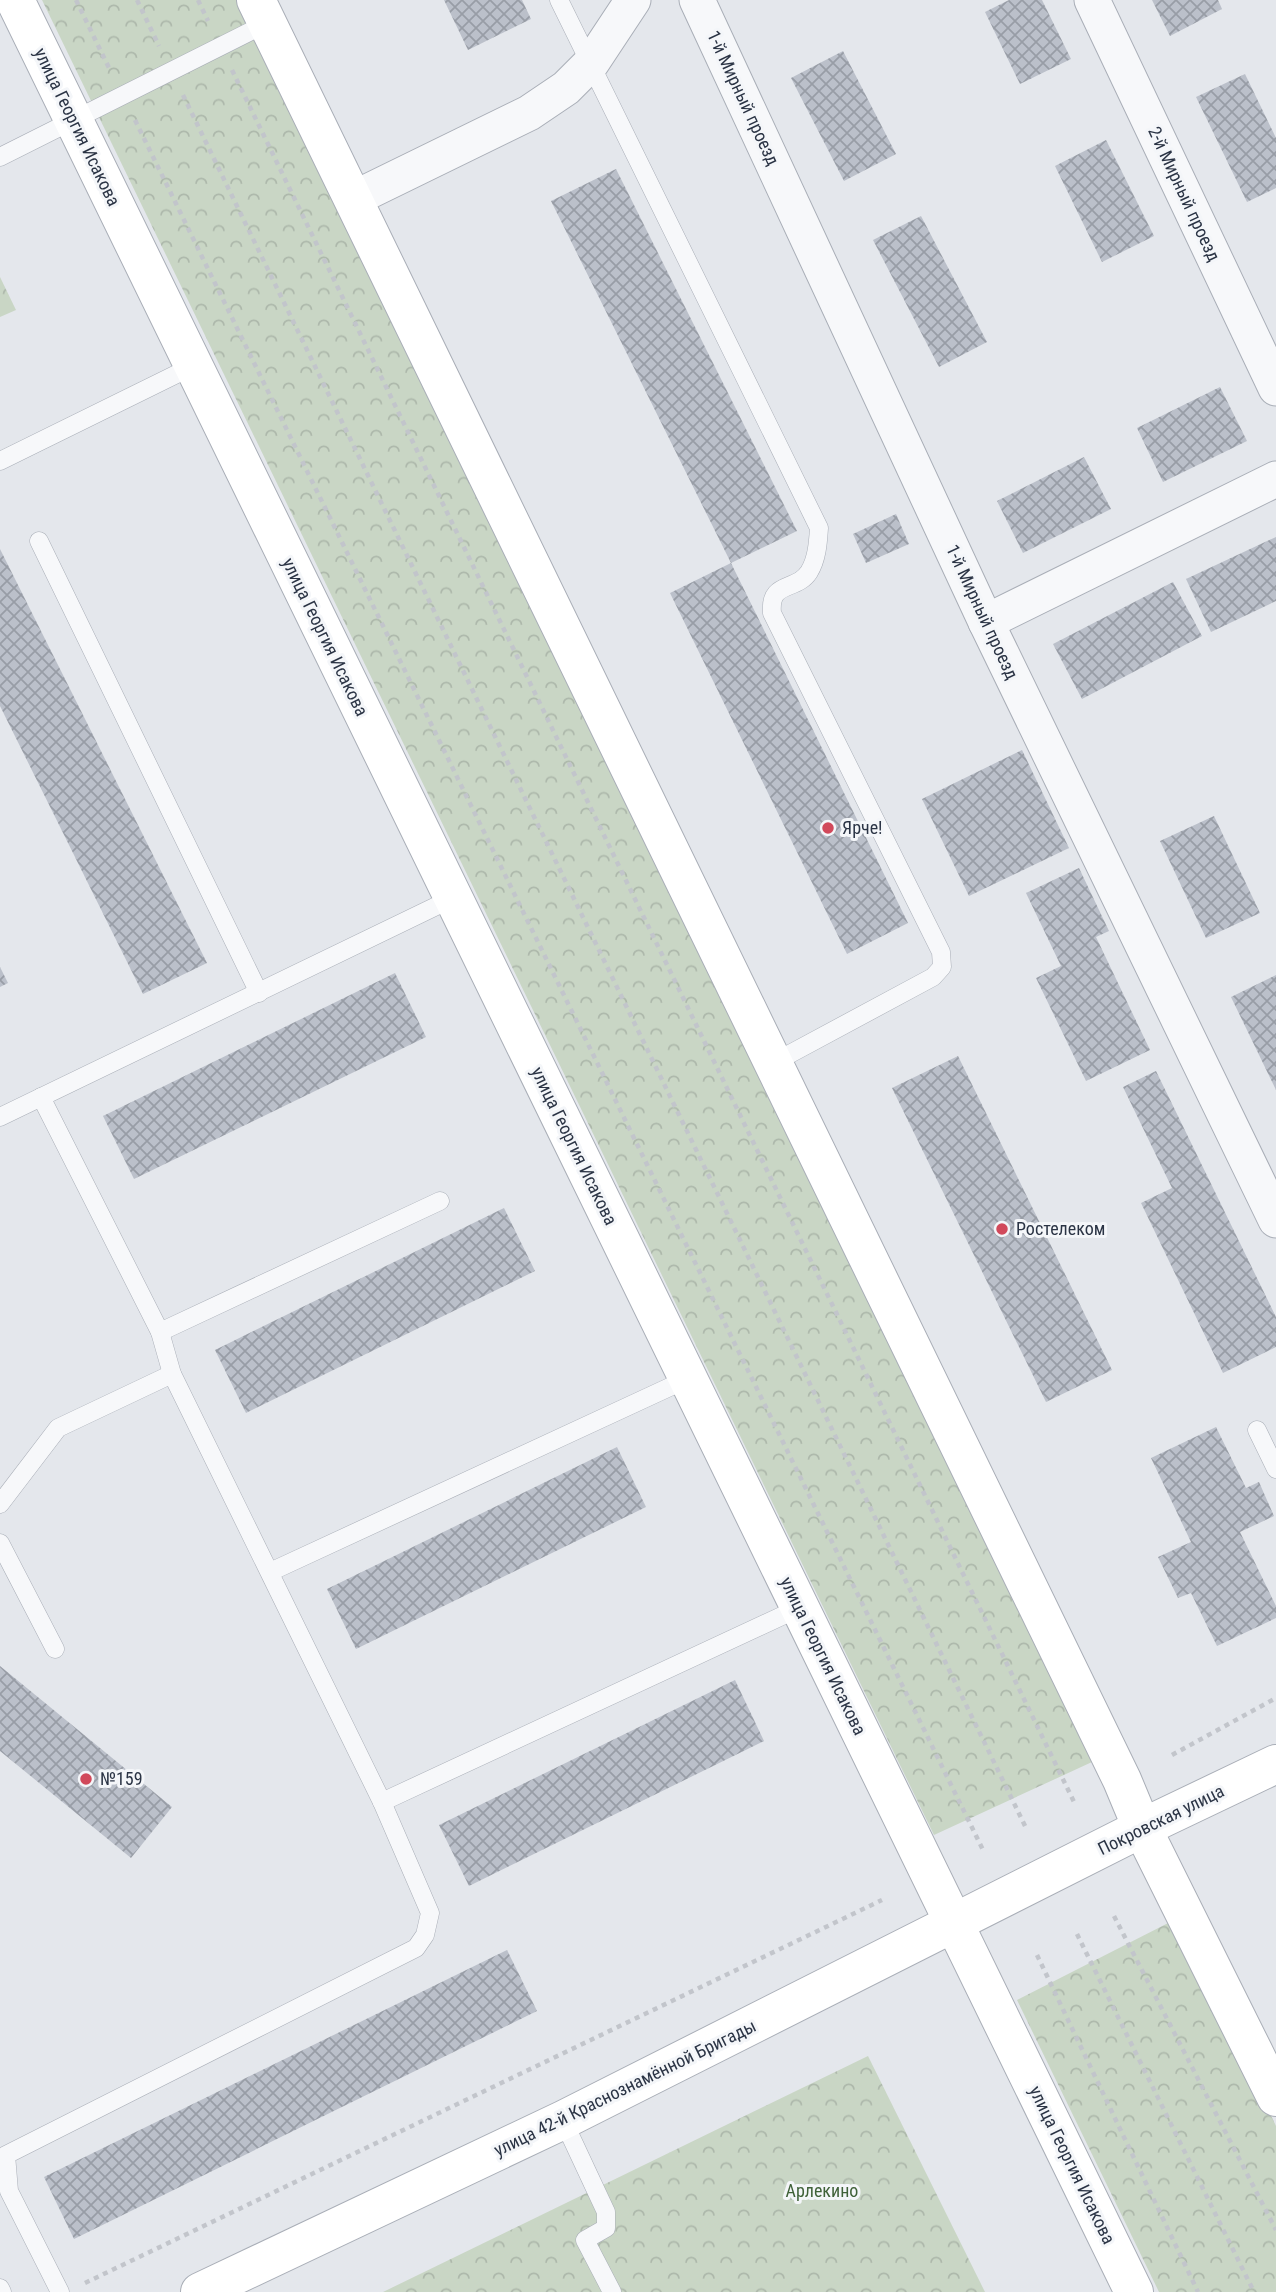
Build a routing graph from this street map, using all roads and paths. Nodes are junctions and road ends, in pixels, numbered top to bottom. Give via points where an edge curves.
1 (15, 0) edge
2 (76, 0) edge
3 (137, 0) edge
4 (198, 0) edge
5 (559, 0) edge
6 (633, 0) edge
7 (697, 0) edge
8 (1092, 0) edge
9 (262, 11) edge
10 (220, 46) junction
11 (592, 62) junction
12 (171, 71) junction
13 (123, 96) junction
14 (75, 120) junction
15 (0, 157) edge
16 (354, 199) junction
17 (193, 366) junction
18 (1276, 388) edge
19 (0, 461) edge
20 (1276, 479) edge
21 (39, 541) dead end
22 (986, 622) junction
23 (453, 898) junction
24 (259, 993) junction
25 (773, 1063) junction
26 (41, 1097) junction
27 (0, 1117) edge
28 (440, 1200) dead end
29 (1276, 1220) edge
30 (160, 1332) junction
31 (172, 1374) junction
32 (687, 1379) junction
33 (1257, 1430) dead end
34 (1276, 1469) edge
35 (0, 1504) edge
36 (0, 1543) edge
37 (270, 1572) junction
38 (799, 1608) junction
39 (55, 1648) dead end
40 (1276, 1698) edge
41 (1172, 1755) dead end
42 (1276, 1764) edge
43 (382, 1802) junction
44 (1075, 1804) dead end
45 (1026, 1828) dead end
46 (1142, 1828) junction
47 (983, 1850) dead end
48 (1046, 1876) joint
49 (883, 1900) dead end
50 (1114, 1916) dead end
51 (953, 1924) junction
52 (1077, 1934) dead end
53 (1037, 1955) dead end
54 (1276, 2097) edge
55 (563, 2120) junction
56 (1276, 2230) edge
57 (78, 2286) dead end
58 (60, 2292) edge
59 (200, 2292) edge
60 (612, 2292) edge
61 (1134, 2292) edge
62 (1198, 2292) edge
63 (1254, 2292) edge

1 - 14 street, улица Георгия Исакова
2 - 13 path
3 - 12 path
4 - 10 path
5 - 11 lane
6 - 11 street
7 - 22 street, 1-й Мирный проезд
8 - 18 street, 2-й Мирный проезд
9 - 10 lane
9 - 16 street
10 - 12 lane
10 - 44 path
11 - 16 street via 566,88 528,113
11 - 25 lane via 820,528 817,554 808,574 774,594 772,613 941,952 942,967 933,977
12 - 13 lane
12 - 45 path
13 - 14 lane
13 - 47 path
14 - 15 lane
14 - 17 street, улица Георгия Исакова
16 - 25 street
17 - 19 lane
17 - 23 street, улица Георгия Исакова
20 - 22 street
21 - 24 lane
22 - 29 street, 1-й Мирный проезд
23 - 24 lane
23 - 32 street, улица Георгия Исакова
24 - 26 lane
25 - 46 street
26 - 27 lane
26 - 30 lane
28 - 30 lane
30 - 31 lane
31 - 35 lane via 58,1428
31 - 37 lane
32 - 37 lane
32 - 38 street, улица Георгия Исакова
33 - 34 lane
36 - 39 lane
37 - 43 lane
38 - 43 lane
38 - 51 street, улица Георгия Исакова
40 - 41 path
42 - 46 street, Покровская улица
43 - 58 lane via 429,1913 425,1935 416,1948 6,2155 9,2190
46 - 48 street, Покровская улица
46 - 54 street
48 - 51 street, улица 42-й Краснознамённой Бригады
49 - 57 path
50 - 56 path
51 - 55 street, улица 42-й Краснознамённой Бригады
51 - 61 street, улица Георгия Исакова
52 - 63 path
53 - 62 path
55 - 59 street, улица 42-й Краснознамённой Бригады
55 - 60 lane via 606,2212 606,2228 584,2240

